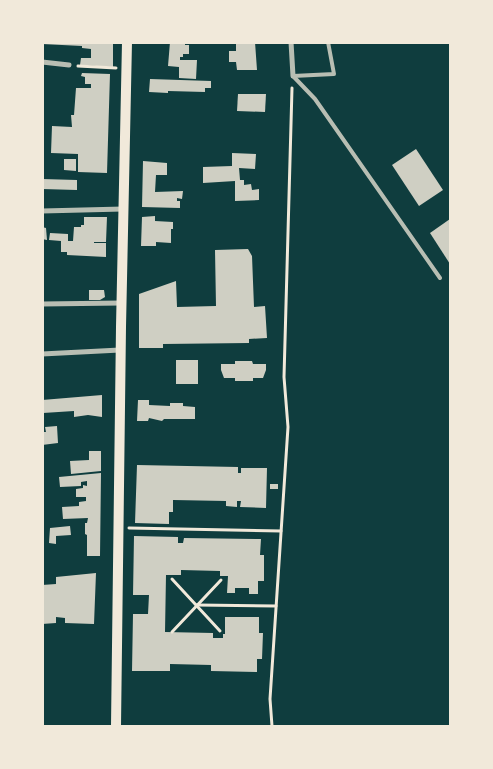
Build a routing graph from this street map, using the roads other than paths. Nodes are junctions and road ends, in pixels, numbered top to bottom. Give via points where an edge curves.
1 (127, 42) edge
2 (291, 42) edge
3 (328, 42) edge
4 (42, 62) edge
5 (69, 65) road end
6 (293, 76) junction
7 (123, 209) junction
8 (42, 212) edge
9 (440, 278) dead end
10 (121, 303) junction
11 (42, 304) edge
12 (120, 350) junction
13 (42, 354) edge
14 (116, 726) edge

1 - 7 main road
2 - 6 street
3 - 6 lane via 334,74
4 - 5 street
6 - 9 lane via 315,100
7 - 8 street
7 - 10 main road
10 - 11 street
10 - 12 main road
12 - 13 street
12 - 14 main road

